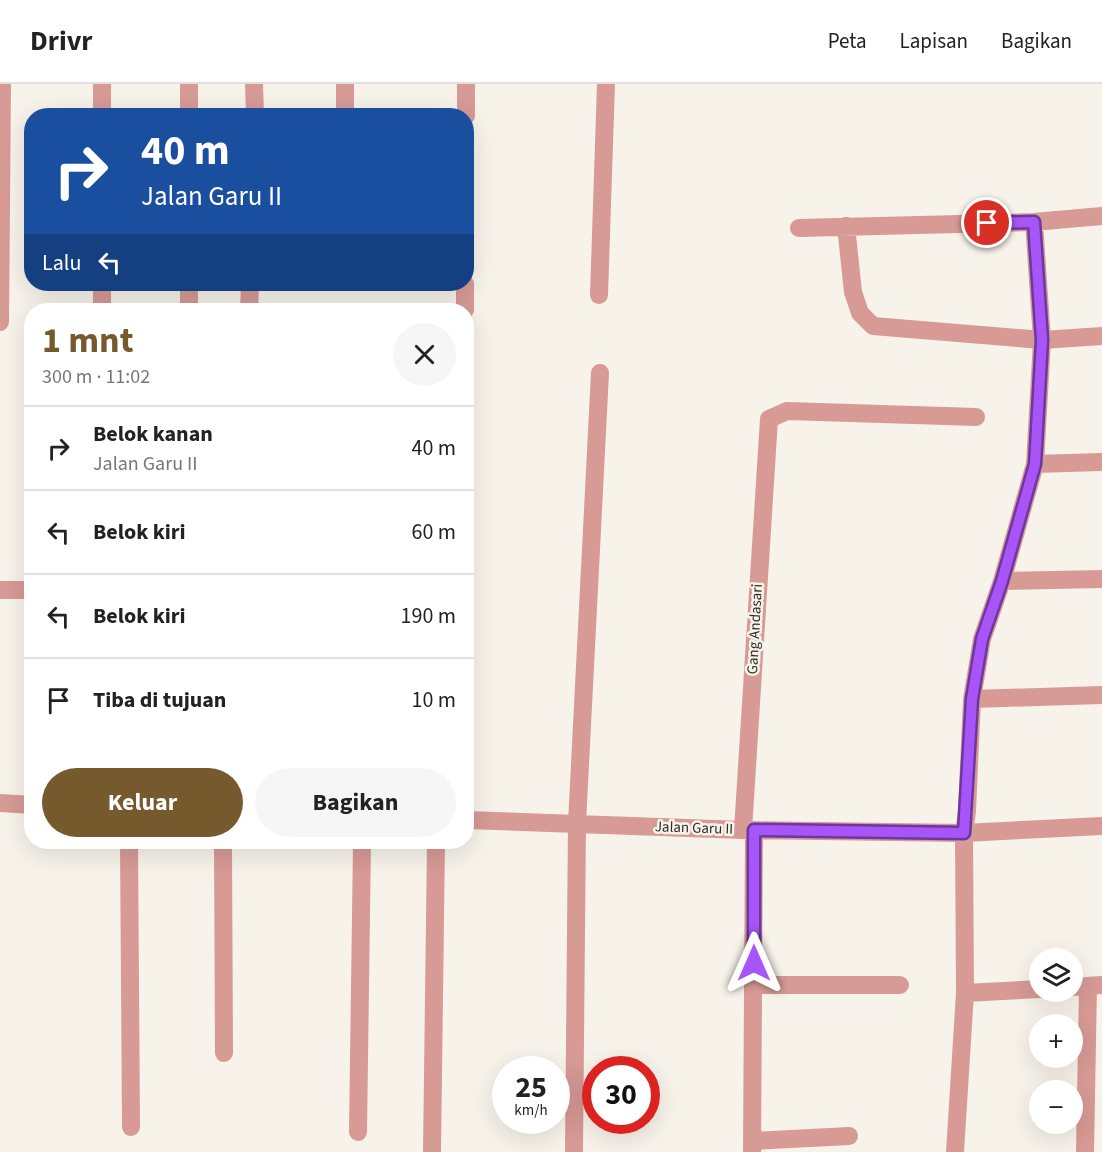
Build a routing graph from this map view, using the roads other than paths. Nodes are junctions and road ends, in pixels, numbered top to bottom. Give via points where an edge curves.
1 (2, 84) edge
2 (102, 84) edge
3 (189, 84) edge
4 (254, 84) edge
5 (345, 84) edge
6 (466, 84) edge
7 (606, 84) edge
8 (102, 108) edge
9 (189, 108) edge
10 (255, 108) edge
11 (345, 108) edge
12 (466, 108) edge
13 (1102, 216) edge
14 (1034, 222) junction
15 (846, 226) junction
16 (799, 228) dead end
17 (599, 295) dead end
18 (0, 322) edge
19 (1102, 336) edge
20 (1042, 340) junction
21 (600, 373) dead end
22 (976, 417) dead end
23 (1102, 462) edge
24 (1035, 464) junction
25 (1102, 579) edge
26 (1002, 581) junction
27 (0, 590) edge
28 (24, 590) edge
29 (1102, 695) edge
30 (972, 699) junction
31 (0, 803) edge
32 (24, 804) edge
33 (474, 820) edge
34 (577, 823) junction
35 (1102, 826) edge
36 (748, 830) junction
37 (964, 833) junction
38 (129, 849) edge
39 (223, 849) edge
40 (362, 849) edge
41 (436, 849) edge
42 (755, 985) junction
43 (900, 986) dead end
44 (1088, 986) edge
45 (1029, 990) edge
46 (965, 993) junction
47 (224, 1053) dead end
48 (131, 1127) dead end
49 (358, 1132) dead end
50 (849, 1136) dead end
51 (752, 1147) edge
52 (574, 1150) dead end
53 (432, 1152) edge
54 (955, 1152) edge
55 (1085, 1152) edge

1 - 18 street
2 - 8 street
3 - 9 street
4 - 10 street
5 - 11 street
6 - 12 street
7 - 17 street
13 - 14 street
14 - 15 street
14 - 20 street
15 - 16 street
15 - 20 street via 854,292 860,313 873,326
19 - 20 street
20 - 24 street
21 - 34 street
22 - 36 street, Gang Andasari via 787,411 769,419
23 - 24 street
24 - 26 street
25 - 26 street
26 - 30 street via 982,639
27 - 28 street
29 - 30 street
30 - 37 street
31 - 32 street
33 - 34 street, Jalan Garu II
34 - 36 street, Jalan Garu II
34 - 52 street
35 - 37 street, Jalan Garu II
36 - 37 street, Jalan Garu II
36 - 42 street, Gang Andasari
37 - 46 street
38 - 48 street
39 - 47 street
40 - 49 street
41 - 53 street
42 - 43 street
42 - 51 street, Gang Andasari
44 - 55 street
45 - 46 street
46 - 54 street
50 - 51 street

